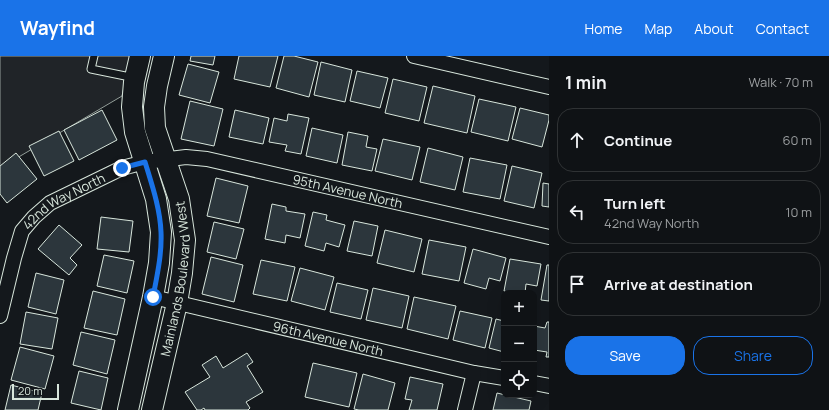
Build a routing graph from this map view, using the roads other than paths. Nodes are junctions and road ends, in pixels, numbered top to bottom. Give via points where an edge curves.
1 (94, 56) edge
2 (140, 56) edge
3 (164, 56) edge
4 (414, 56) edge
5 (135, 78) junction
6 (549, 87) edge
7 (166, 160) junction
8 (145, 162) junction
9 (549, 237) edge
10 (153, 297) junction
11 (177, 303) junction
12 (0, 316) edge
13 (474, 373) junction
14 (501, 378) edge
15 (537, 384) edge
16 (549, 386) edge
17 (128, 410) edge
18 (152, 410) edge
19 (465, 410) edge

1 - 5 lane via 91,69
2 - 5 street, Mainlands Boulevard West
3 - 7 street, Mainlands Boulevard West via 154,107 155,128
4 - 6 street
5 - 8 street, Mainlands Boulevard West via 132,107 135,132
7 - 8 street, 95th Avenue North
7 - 9 street, 95th Avenue North via 206,159
7 - 11 street, Mainlands Boulevard West via 179,199 185,240
8 - 10 street, Mainlands Boulevard West via 156,199 161,232
8 - 12 street, 42nd Way North via 122,168 50,203 34,216 22,231
10 - 11 street, 96th Avenue North
10 - 17 street, Mainlands Boulevard West
11 - 13 street, 96th Avenue North
11 - 18 street, Mainlands Boulevard West
13 - 14 street, 96th Avenue North
13 - 19 street
15 - 16 street

